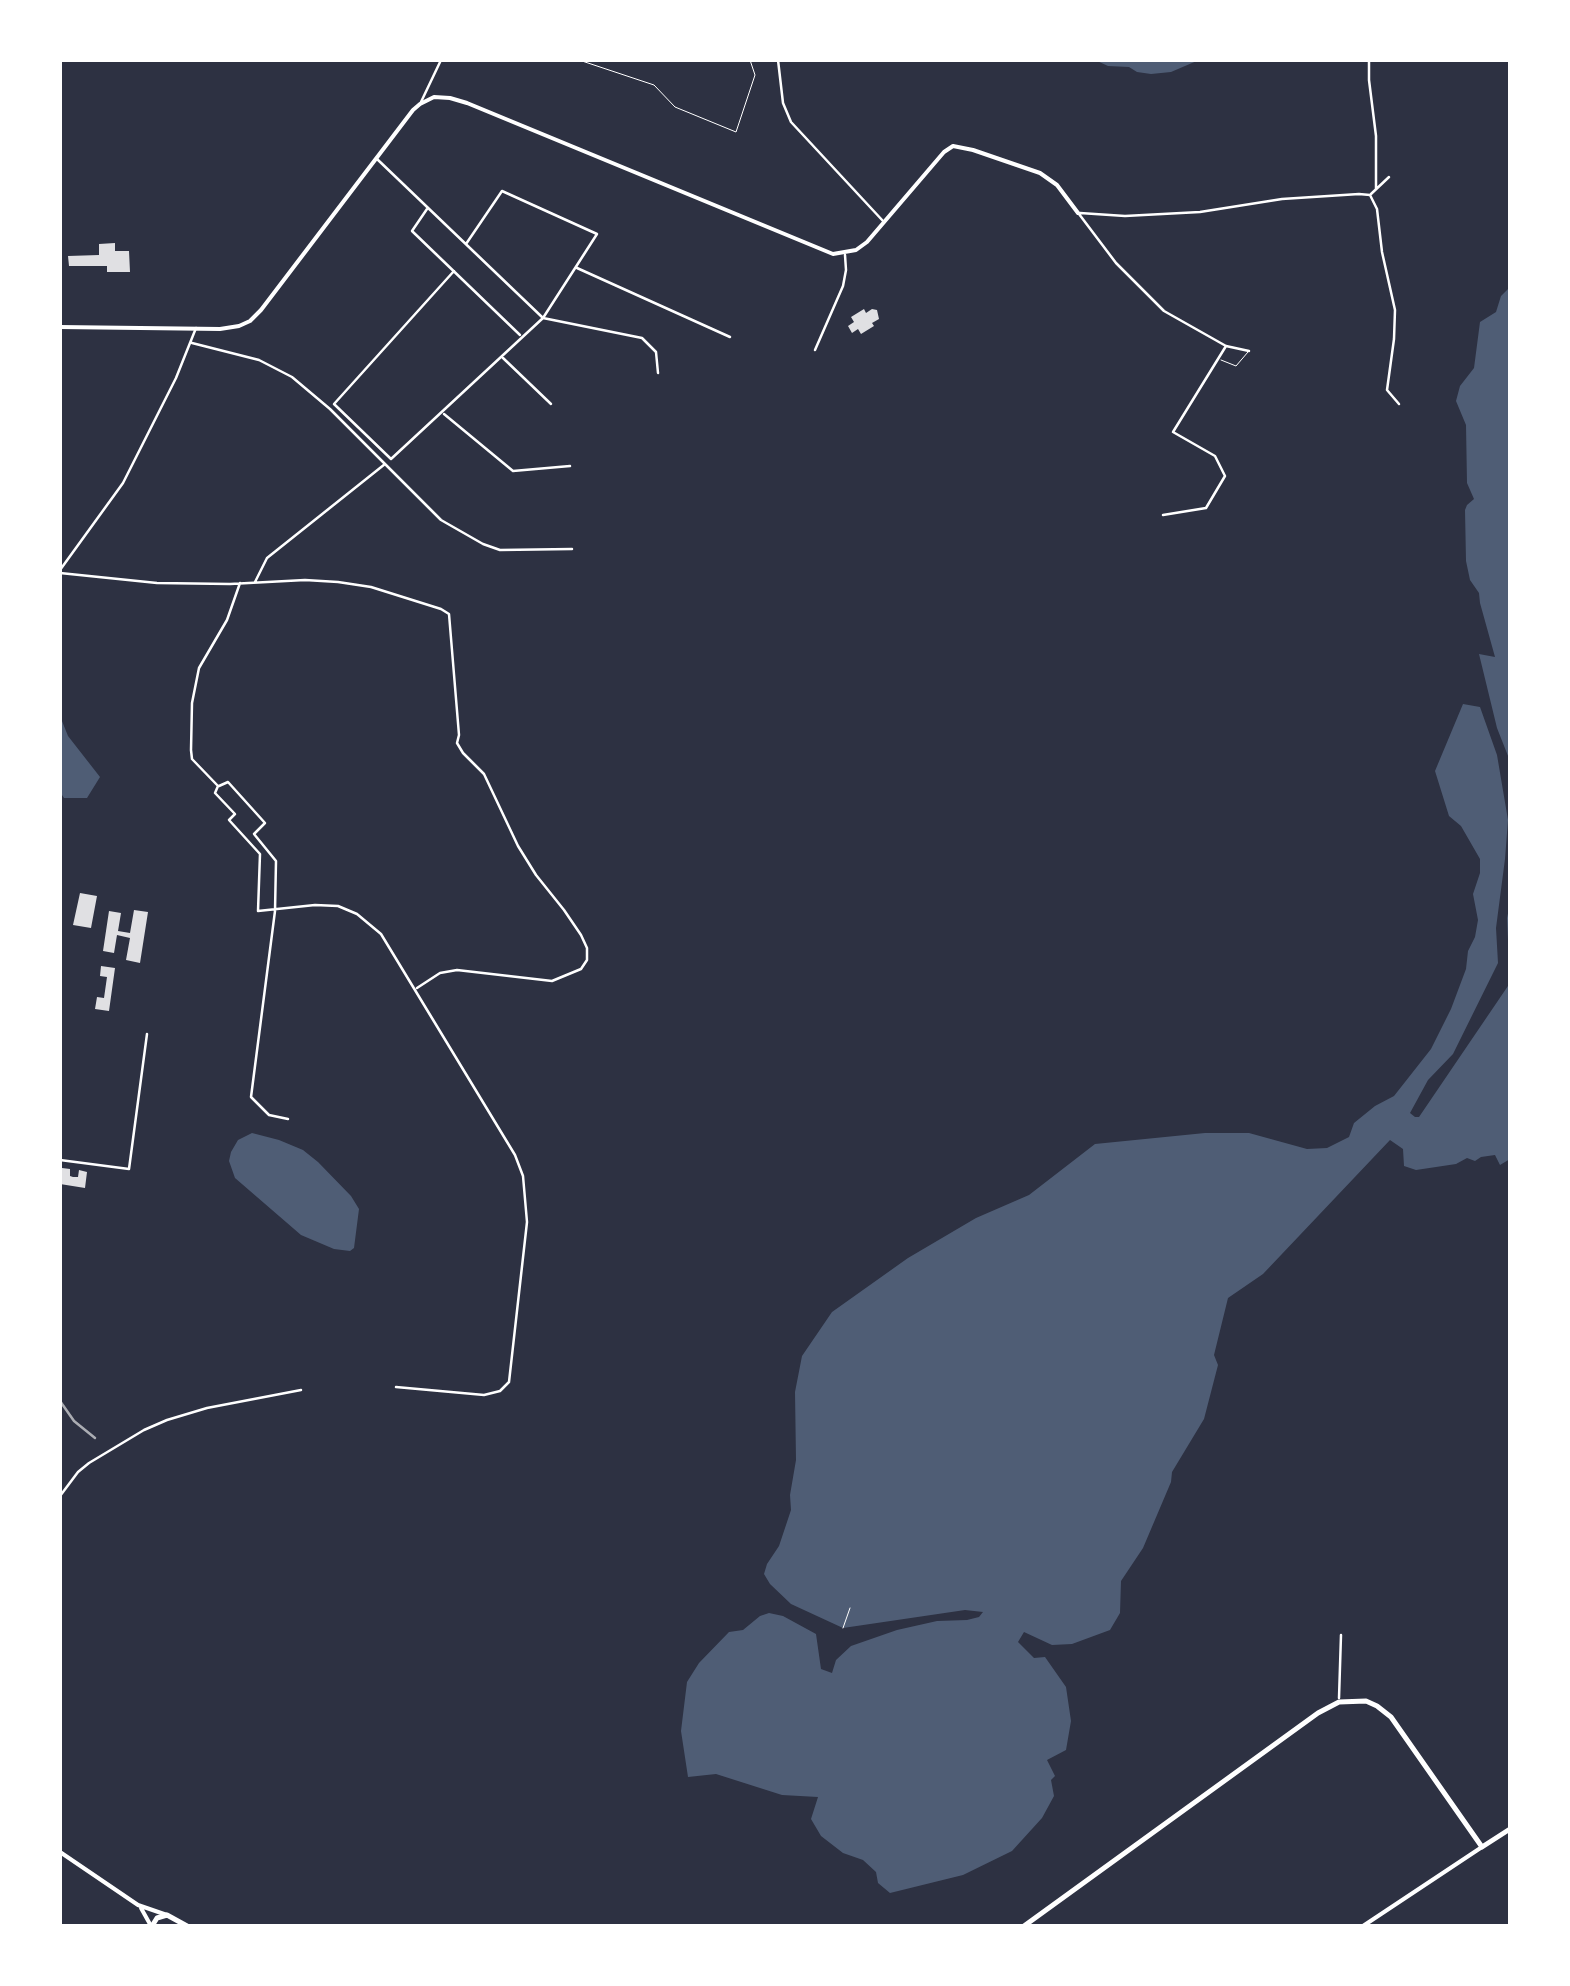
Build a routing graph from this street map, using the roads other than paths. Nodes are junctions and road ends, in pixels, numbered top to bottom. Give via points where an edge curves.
1 (441, 60) edge
2 (579, 60) edge
3 (750, 60) edge
4 (778, 60) edge
5 (1369, 60) edge
6 (420, 104) junction
7 (377, 159) junction
8 (1389, 178) dead end
9 (1376, 189) junction
10 (1370, 195) junction
11 (428, 208) junction
12 (1078, 213) junction
13 (885, 224) junction
14 (466, 244) junction
15 (844, 254) junction
16 (576, 268) junction
17 (454, 270) junction
18 (542, 318) junction
19 (60, 327) edge
20 (196, 328) junction
21 (730, 337) dead end
22 (522, 338) junction
23 (192, 343) junction
24 (1226, 346) junction
25 (815, 350) dead end
26 (1250, 351) joint
27 (502, 357) junction
28 (1218, 360) junction
29 (658, 373) dead end
30 (550, 404) dead end
31 (1399, 404) dead end
32 (443, 413) junction
33 (386, 463) junction
34 (570, 466) dead end
35 (1163, 515) dead end
36 (572, 549) dead end
37 (60, 571) edge
38 (255, 582) junction
39 (240, 583) junction
40 (218, 786) junction
41 (275, 911) junction
42 (416, 989) junction
43 (148, 1034) dead end
44 (288, 1119) dead end
45 (60, 1160) edge
46 (396, 1387) dead end
47 (301, 1390) dead end
48 (60, 1496) edge
49 (1341, 1635) dead end
50 (1338, 1702) junction
51 (1510, 1829) edge
52 (1482, 1847) junction
53 (60, 1852) edge
54 (138, 1905) junction
55 (167, 1915) junction
56 (179, 1924) edge
57 (152, 1926) edge
58 (188, 1926) edge
59 (1024, 1926) edge
60 (1363, 1926) edge

1 - 6 street
2 - 3 lane via 654,86 675,107 736,132 755,75
4 - 13 street via 792,122
5 - 9 street
6 - 7 street
6 - 15 street via 434,97 467,104 818,250
7 - 11 street
7 - 20 street via 254,318 239,326
8 - 9 street
9 - 10 street
10 - 12 street via 1164,214
10 - 31 street via 1395,310 1387,390
11 - 14 street
11 - 17 street via 412,231
12 - 13 street via 1040,173 953,146
12 - 24 street via 1164,311
13 - 15 street
14 - 16 street via 502,191 598,234
14 - 18 street
15 - 25 street via 846,277
16 - 18 street
16 - 21 street
17 - 22 street
17 - 32 street via 334,404 392,459
18 - 22 street
18 - 29 street via 642,338 656,352
19 - 20 street
20 - 23 street
22 - 27 street
23 - 33 street via 292,376
23 - 37 street via 123,483
24 - 26 street
24 - 28 street
26 - 28 lane via 1236,366
27 - 30 street
27 - 32 street
28 - 35 street via 1173,432 1214,456 1225,476 1206,508
32 - 34 street via 513,471
33 - 36 street via 449,526 493,549
33 - 38 street via 267,558
37 - 39 street via 157,583
38 - 39 street
38 - 42 street via 363,586 449,614 457,744 484,774 518,846 586,948 581,969 552,982 457,970
39 - 40 street via 199,668 192,704 192,759
40 - 41 street via 215,793 235,814 230,820 260,854 258,911
40 - 41 street via 228,782 265,823 254,834 276,861
41 - 42 street via 347,908 381,934
41 - 44 street via 251,1097 269,1115
42 - 46 street via 515,1155 526,1222 505,1386 484,1395
43 - 45 street via 129,1168
47 - 48 street via 166,1420 89,1463
49 - 50 street
50 - 52 main road via 1366,1701 1392,1717
50 - 59 main road
51 - 52 main road
52 - 60 street
53 - 54 street
54 - 55 street
54 - 57 street
55 - 56 main road
55 - 57 main road
56 - 58 main road

